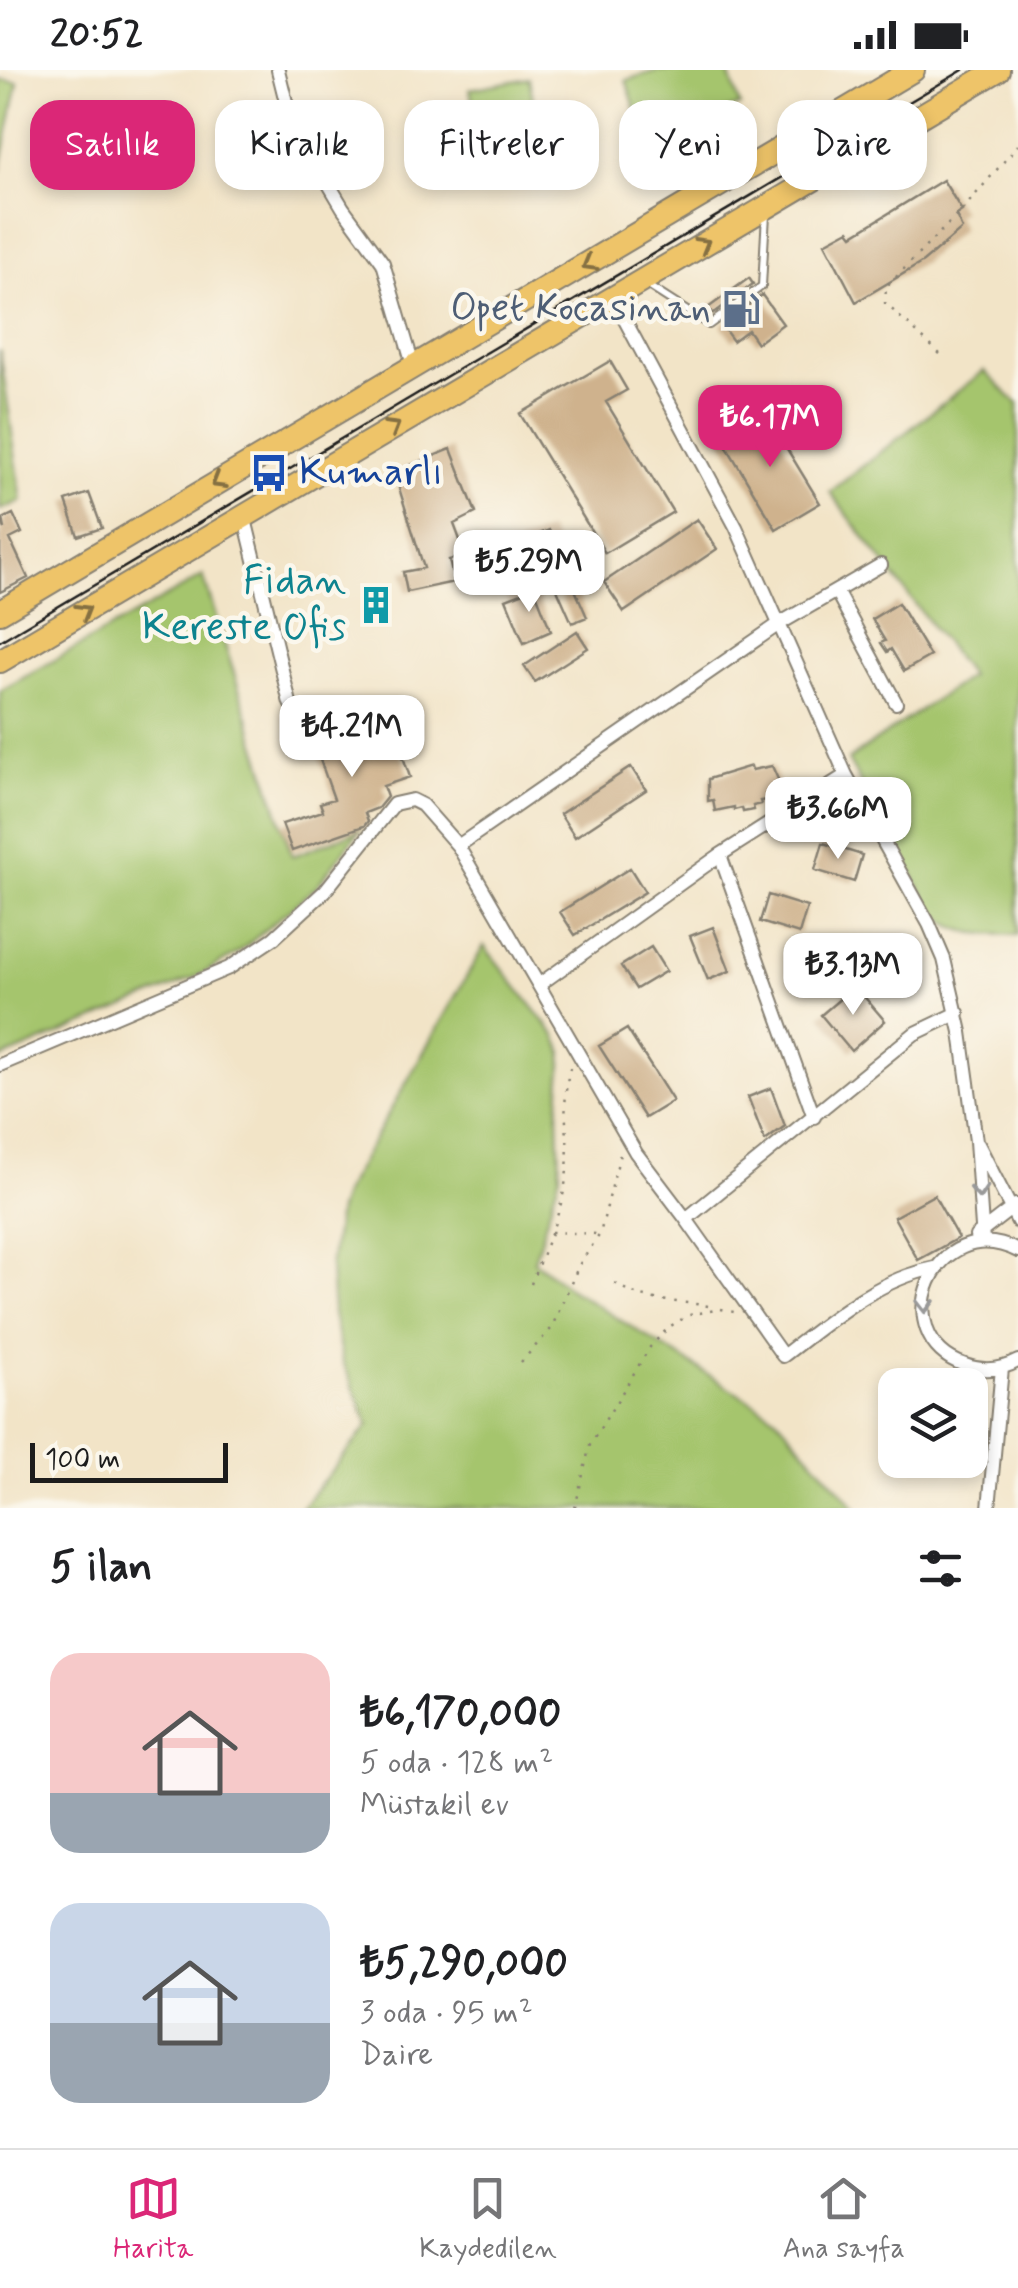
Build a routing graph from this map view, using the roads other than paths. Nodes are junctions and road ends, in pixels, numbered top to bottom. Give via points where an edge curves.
1 (278, 70) edge
2 (913, 70) edge
3 (998, 70) edge
4 (766, 208) junction
5 (640, 281) junction
6 (613, 298) junction
7 (413, 366) junction
8 (244, 516) junction
9 (882, 565) dead end
10 (836, 591) junction
11 (0, 612) edge
12 (778, 624) junction
13 (0, 661) edge
14 (290, 703) dead end
15 (896, 703) dead end
16 (846, 775) junction
17 (458, 846) junction
18 (720, 855) junction
19 (540, 984) junction
20 (958, 1013) junction
21 (0, 1065) edge
22 (814, 1117) junction
23 (976, 1141) junction
24 (1015, 1205) edge
25 (686, 1219) junction
26 (1018, 1222) edge
27 (982, 1237) junction
28 (1018, 1251) edge
29 (935, 1268) junction
30 (1018, 1361) edge
31 (1002, 1368) junction
32 (989, 1508) edge

1 - 7 street via 311,154 383,263
2 -> 7 highway
3 - 4 highway
5 -> 4 highway
4 - 5 lane via 762,286 708,325
5 - 6 highway
8 -> 6 highway
6 - 12 street via 736,527
7 -> 11 highway
13 -> 8 highway
8 - 14 street
9 - 10 street
10 - 12 street
10 - 15 street
12 - 16 street
12 - 17 street
16 - 18 street
16 - 20 street via 938,942
17 - 19 street
17 - 21 street via 422,805 400,800 325,891 250,956
18 - 19 street
18 - 22 street
19 - 25 street via 636,1153
20 - 22 street via 914,1034
20 - 23 street
22 - 25 street
23 - 24 street
23 -> 27 street
24 - 26 street
24 - 27 street
25 - 29 street via 783,1356 846,1308 912,1272
27 - 28 street
27 - 29 street
29 -> 31 street via 923,1310 934,1341 958,1363
30 - 31 street
31 - 32 street

